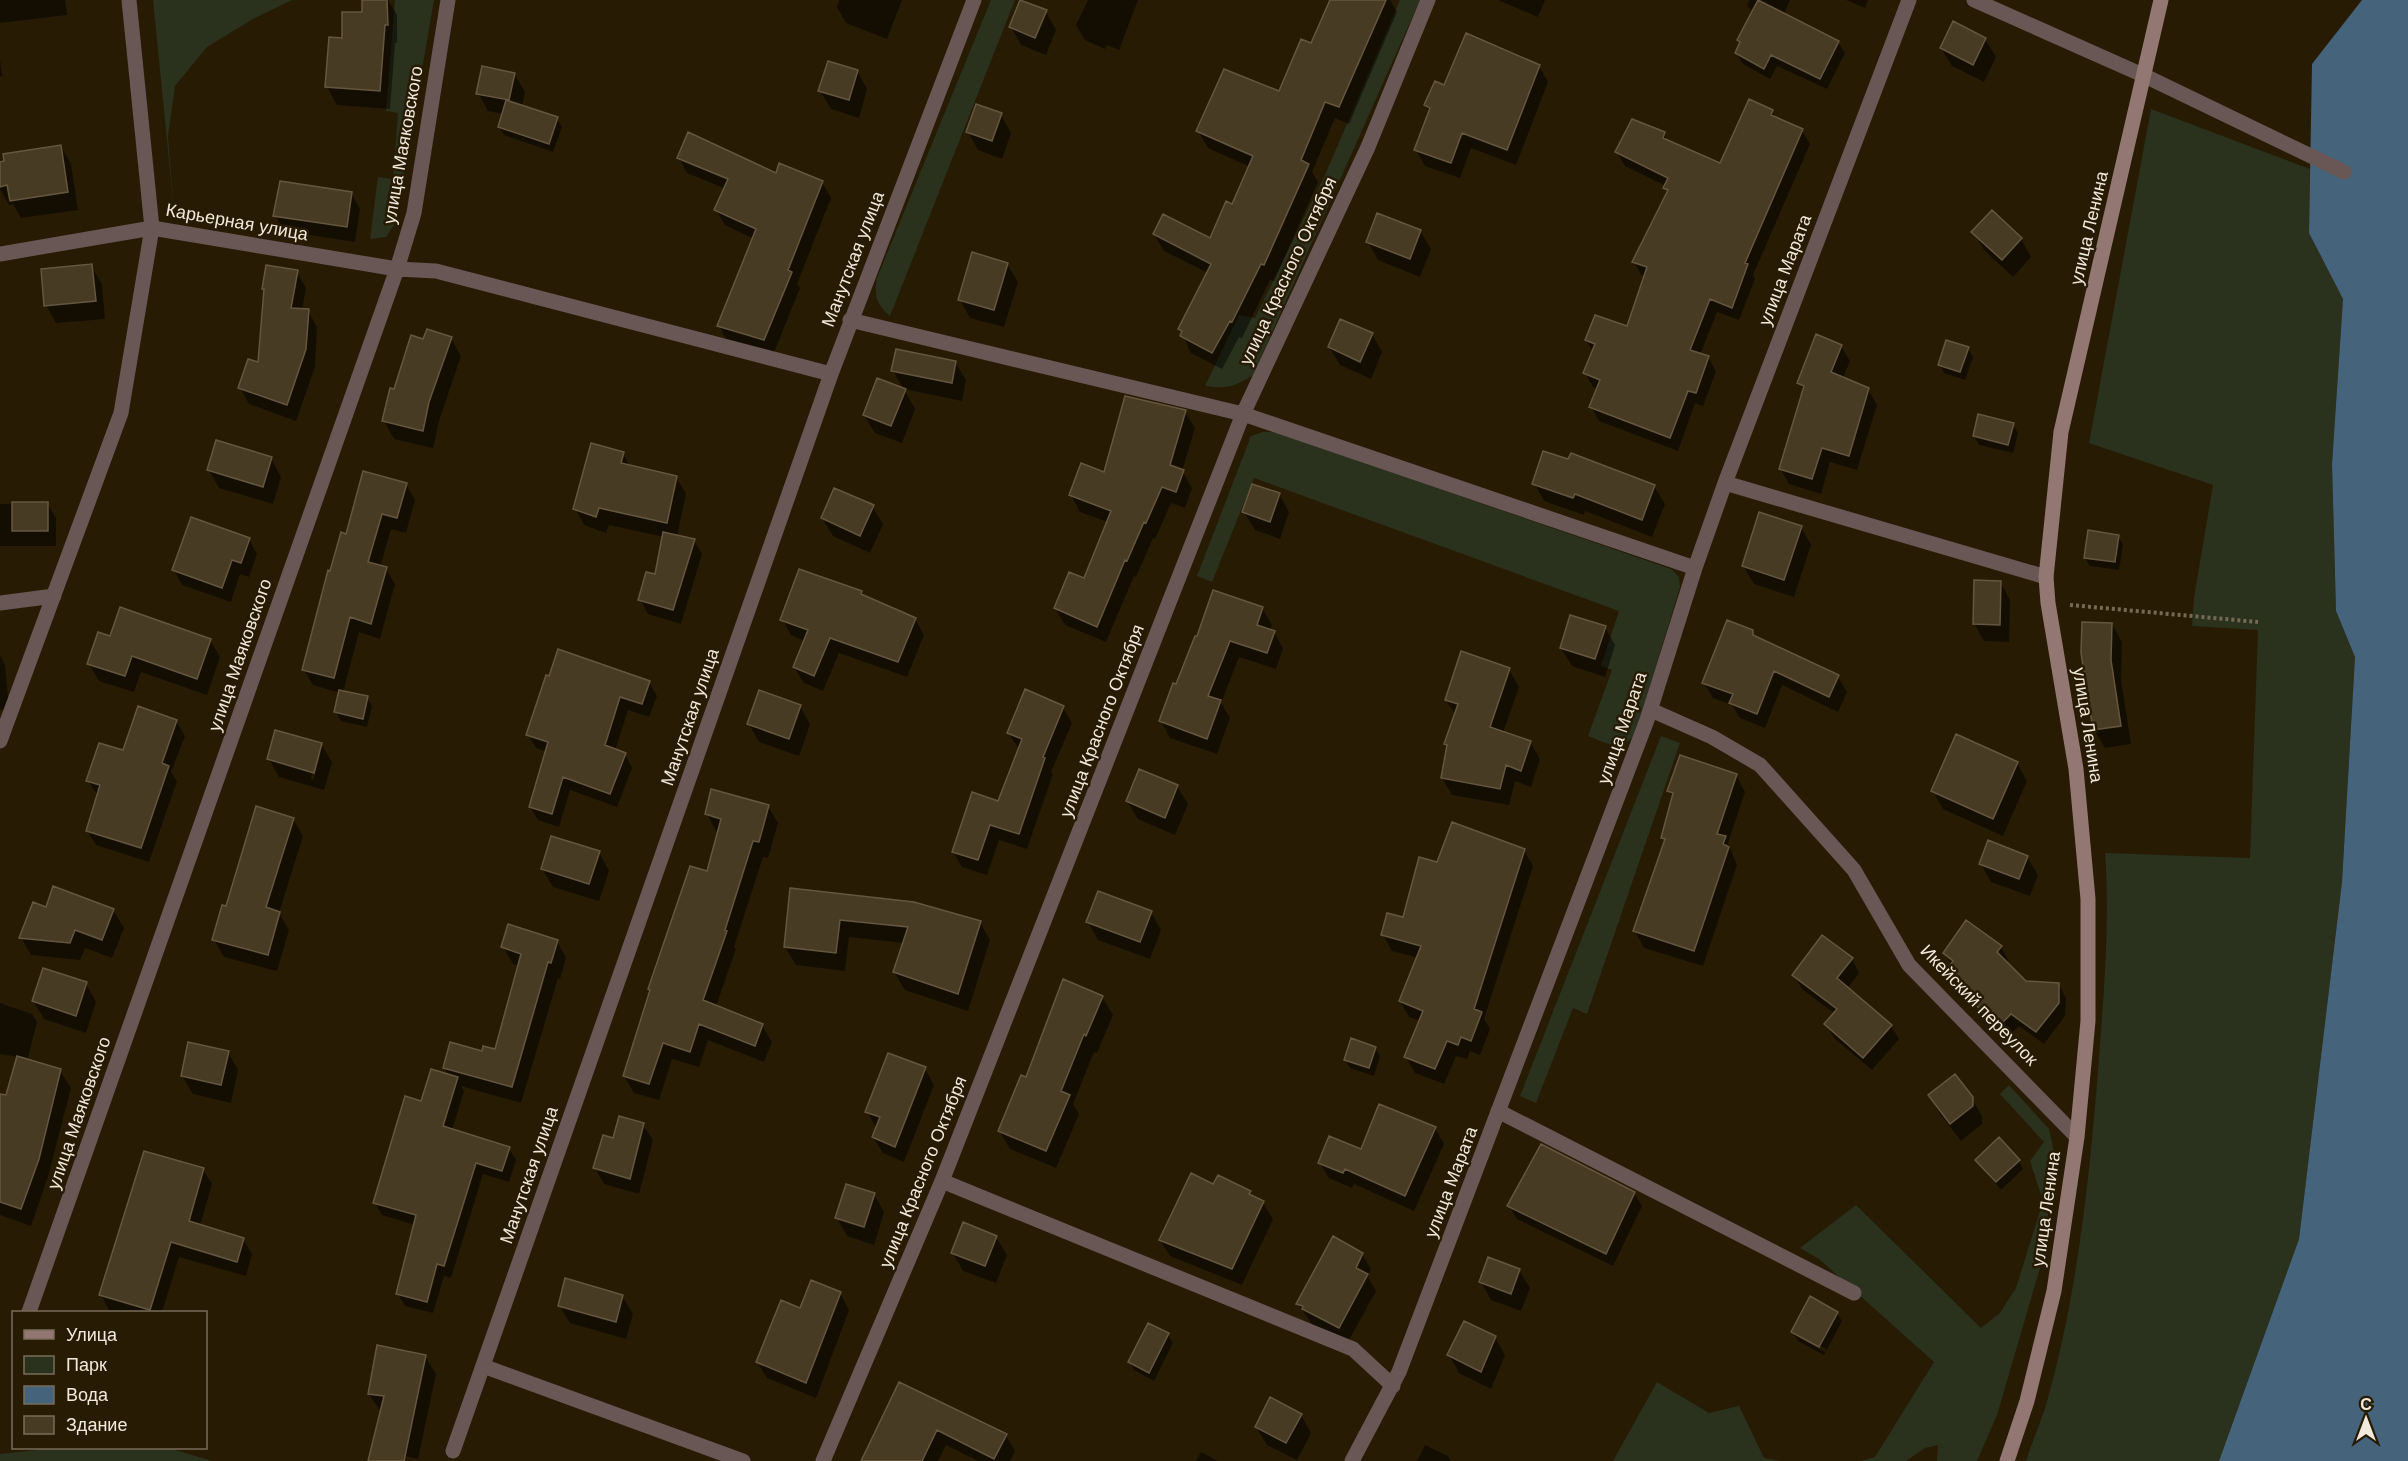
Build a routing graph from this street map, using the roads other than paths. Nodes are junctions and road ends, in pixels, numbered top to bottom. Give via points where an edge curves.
1 (129, 0) edge
2 (448, 0) edge
3 (974, 0) edge
4 (1428, 0) edge
5 (1909, 0) edge
6 (1974, 0) edge
7 (2160, 0) edge
8 (2145, 76) junction
9 (2344, 172) dead end
10 (152, 228) junction
11 (0, 254) edge
12 (397, 269) junction
13 (850, 320) junction
14 (831, 374) junction
15 (1243, 414) junction
16 (1725, 483) junction
17 (1695, 568) junction
18 (2046, 577) junction
19 (54, 596) junction
20 (0, 603) edge
21 (1650, 710) junction
22 (0, 741) edge
23 (1498, 1111) junction
24 (2077, 1137) junction
25 (942, 1180) junction
26 (1854, 1293) dead end
27 (29, 1311) edge
28 (483, 1366) junction
29 (1393, 1386) junction
30 (453, 1450) dead end
31 (743, 1461) edge
32 (823, 1461) edge
33 (1352, 1461) edge
34 (2007, 1461) edge

1 - 10 street
2 - 12 street, улица Маяковского via 414,213
3 - 13 street, Манутская улица
4 - 15 street, улица Красного Октября via 1368,147
5 - 16 street, улица Марата
6 - 8 street
7 - 8 main road, улица Ленина
8 - 9 street
8 - 18 main road, улица Ленина via 2061,432
10 - 11 street, Карьерная улица
10 - 12 street, Карьерная улица
10 - 19 street via 121,413
12 - 14 street, Карьерная улица via 436,271
12 - 27 street, улица Маяковского
13 - 14 street, Манутская улица
13 - 15 street
14 - 28 street, Манутская улица
15 - 17 street
15 - 25 street, улица Красного Октября
16 - 17 street, улица Марата
16 - 18 street
17 - 21 street, улица Марата
18 - 24 main road, улица Ленина via 2076,769 2088,898 2088,1021
19 - 20 street
19 - 22 street
21 - 23 street, улица Марата
21 - 24 street, Икейский переулок via 1712,737 1760,765 1854,870 1909,965
23 - 26 street
23 - 29 street, улица Марата
24 - 34 main road, улица Ленина via 2054,1291 2027,1401
25 - 29 street via 1353,1349
25 - 32 street, улица Красного Октября
28 - 30 street, Манутская улица
28 - 31 street
29 - 33 street, улица Марата

